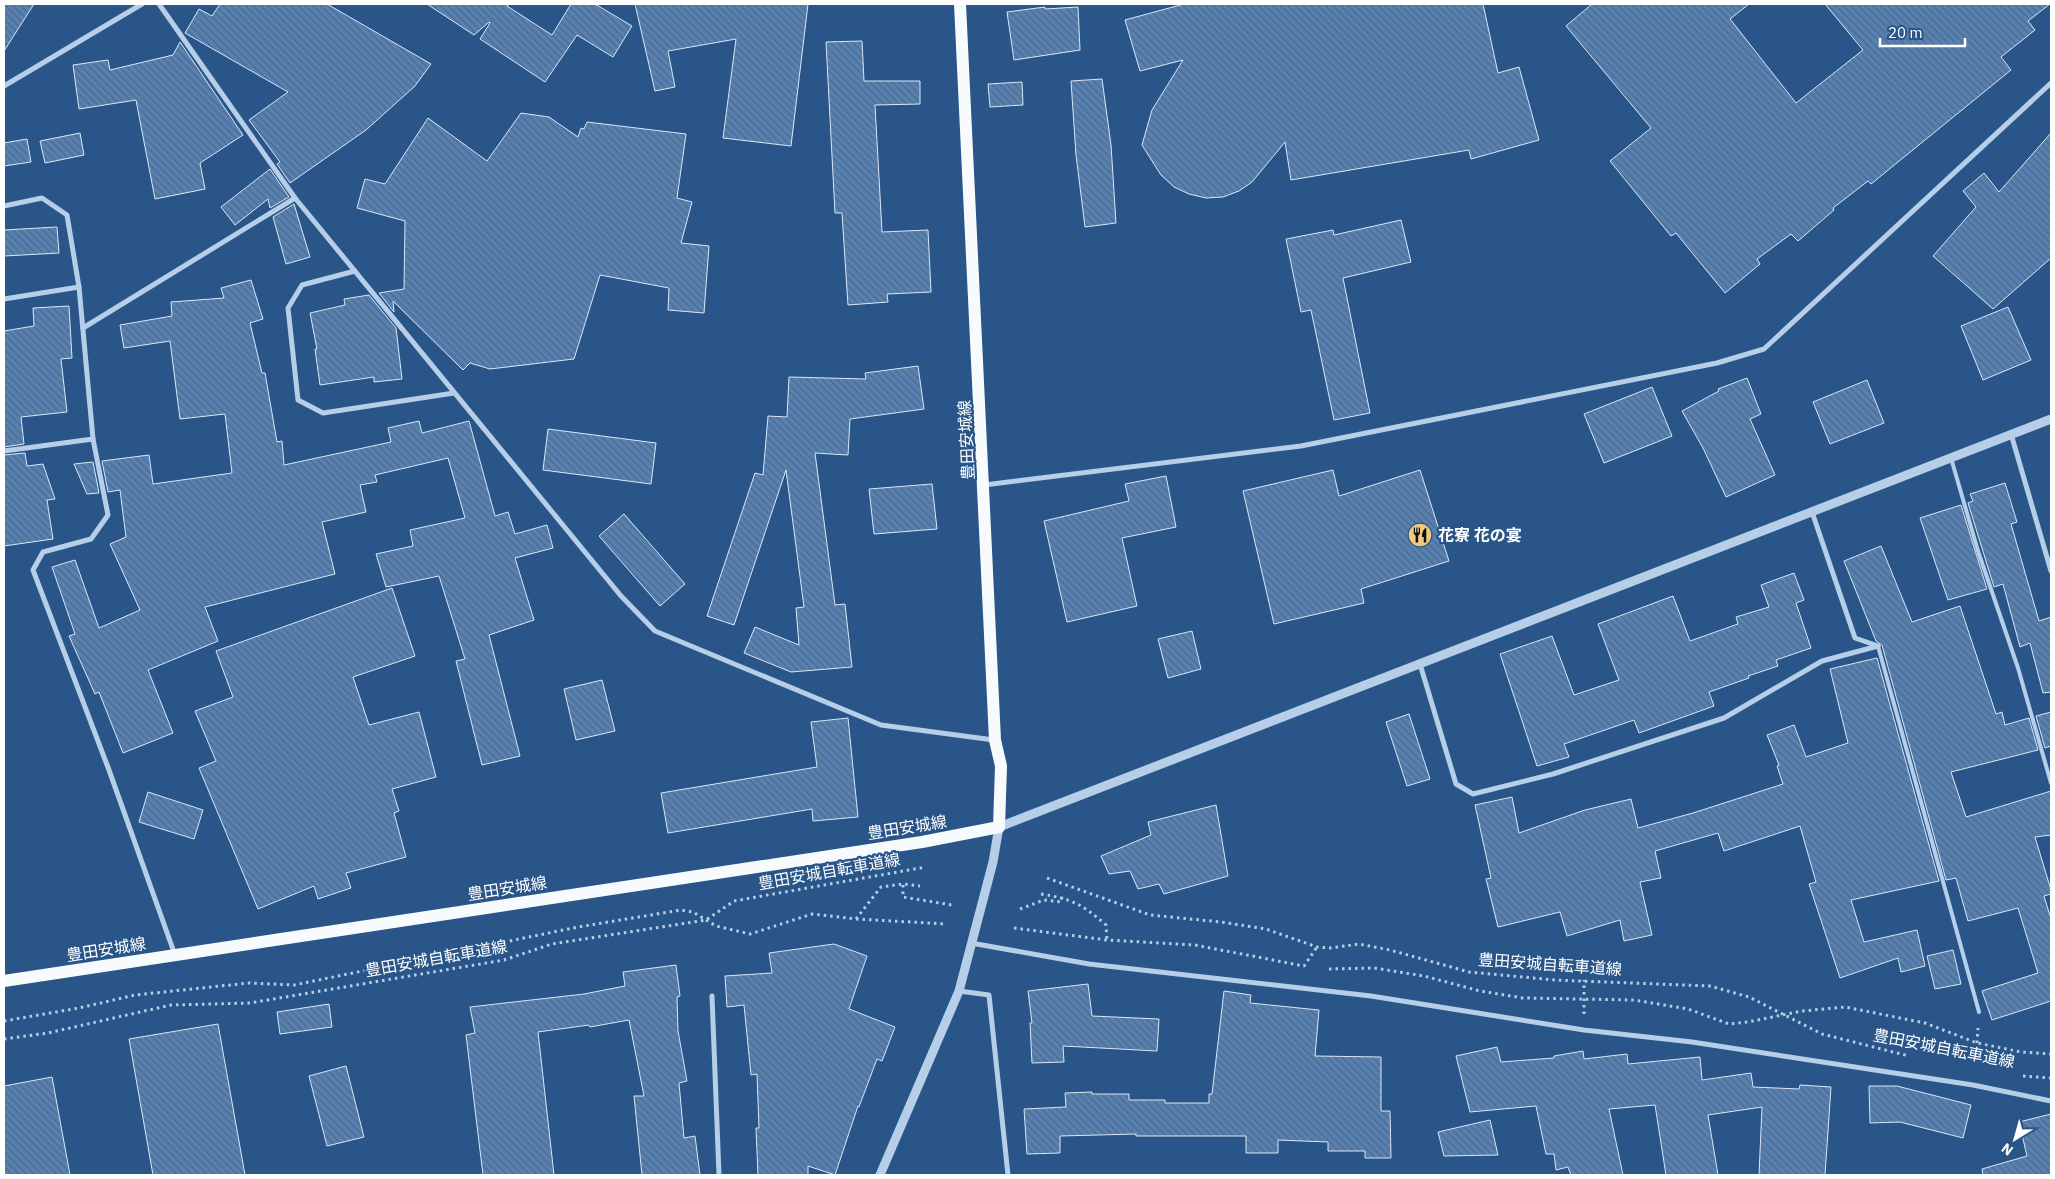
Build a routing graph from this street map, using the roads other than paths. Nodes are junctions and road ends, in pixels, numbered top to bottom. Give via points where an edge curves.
1 (142, 4) edge
2 (159, 4) edge
3 (960, 4) edge
4 (2051, 83) edge
5 (4, 86) edge
6 (295, 198) junction
7 (4, 206) edge
8 (355, 271) junction
9 (79, 287) junction
10 (4, 299) edge
11 (83, 328) junction
12 (454, 393) junction
13 (2051, 419) edge
14 (2011, 434) junction
15 (94, 439) junction
16 (4, 451) edge
17 (1951, 458) junction
18 (984, 485) junction
19 (1812, 512) junction
20 (2051, 571) edge
21 (1878, 646) junction
22 (1420, 664) junction
23 (996, 740) junction
24 (2051, 782) edge
25 (999, 827) junction
26 (971, 943) junction
27 (175, 955) junction
28 (4, 981) edge
29 (959, 992) junction
30 (712, 996) dead end
31 (1979, 1012) dead end
32 (2051, 1102) edge
33 (719, 1175) edge
34 (880, 1175) edge
35 (1008, 1175) edge

1 - 5 street
2 - 6 street
3 - 18 main road, 豊田安城線
4 - 18 street via 1764,349 1717,364 1301,446
6 - 8 street
6 - 11 street
7 - 9 street via 42,198 67,215
8 - 12 street
8 - 12 street via 302,286 288,308 298,400 323,413
9 - 10 street
9 - 11 street
11 - 15 street
12 - 23 street via 621,596 655,631 881,725
13 - 14 street
14 - 17 street
14 - 20 street
15 - 16 street
15 - 27 street via 108,515 91,540 43,552 33,570
17 - 19 street
17 - 24 lane
18 - 23 main road, 豊田安城線
19 - 21 street via 1855,638
19 - 22 street
21 - 22 street via 1822,661 1724,718 1553,774 1473,794 1456,784
21 - 31 lane
22 - 25 street
23 - 25 main road, 豊田安城線 via 1001,766
25 - 26 street via 994,862
25 - 27 main road, 豊田安城線 via 922,842
26 - 29 street
26 - 32 street via 1089,964 1371,996 1584,1030 1692,1042 1973,1085
27 - 28 main road, 豊田安城線
29 - 34 street
29 - 35 street via 989,995
30 - 33 street

